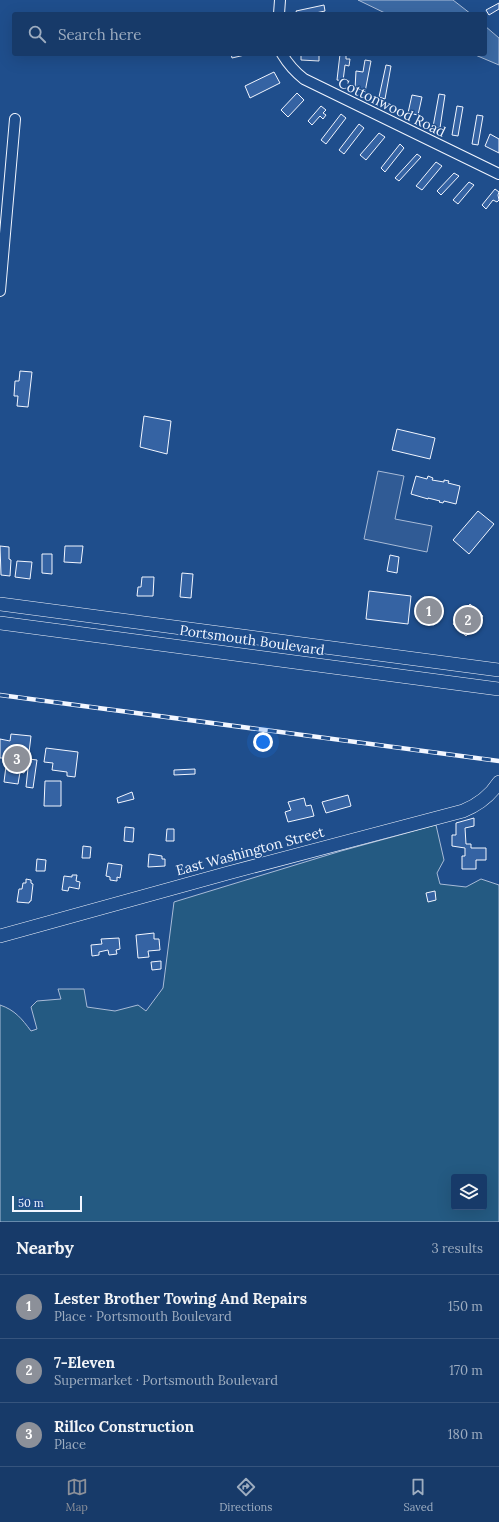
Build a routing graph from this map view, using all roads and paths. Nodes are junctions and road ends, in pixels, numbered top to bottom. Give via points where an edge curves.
1 (280, 0) edge
2 (279, 12) edge
3 (283, 56) edge
4 (15, 119) dead end
5 (499, 174) edge
6 (0, 291) edge
7 (0, 604) edge
8 (0, 623) edge
9 (189, 629) junction
10 (188, 648) junction
11 (499, 670) edge
12 (499, 689) edge
13 (499, 782) edge
14 (0, 936) edge

1 - 2 street
3 - 5 street, Cottonwood Road via 294,71 309,82
4 - 6 street
7 - 9 main road, Portsmouth Boulevard
8 - 10 main road, Portsmouth Boulevard
9 - 10 street
9 - 11 main road, Portsmouth Boulevard
10 - 12 main road, Portsmouth Boulevard
13 - 14 main road, East Washington Street via 485,799 463,812

